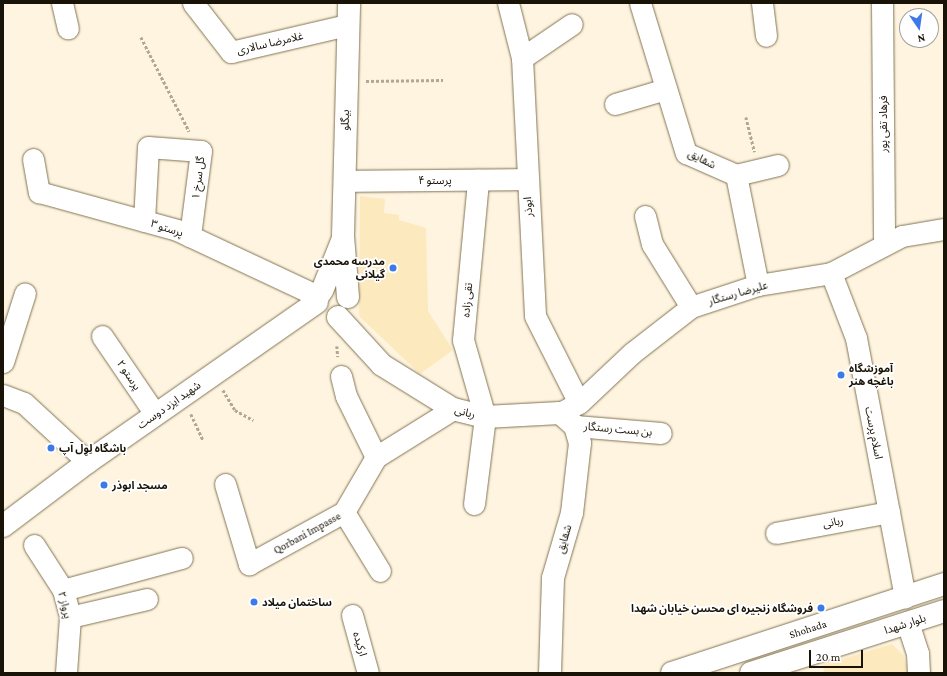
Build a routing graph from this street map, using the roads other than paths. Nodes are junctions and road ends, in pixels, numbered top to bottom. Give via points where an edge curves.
1 (62, 3) edge
2 (193, 3) edge
3 (349, 3) edge
4 (508, 3) edge
5 (640, 3) edge
6 (762, 3) edge
7 (882, 3) edge
8 (572, 24) dead end
9 (347, 25) junction
10 (68, 28) dead end
11 (766, 36) dead end
12 (522, 58) junction
13 (666, 89) junction
14 (615, 104) dead end
15 (33, 159) dead end
16 (769, 167) road end
17 (736, 175) junction
18 (526, 179) junction
19 (478, 180) junction
20 (344, 181) junction
21 (645, 216) dead end
22 (144, 221) junction
23 (944, 229) edge
24 (190, 236) junction
25 (884, 246) junction
26 (831, 273) junction
27 (758, 285) junction
28 (25, 293) dead end
29 (331, 303) junction
30 (691, 307) junction
31 (102, 336) dead end
32 (3, 362) edge
33 (341, 376) dead end
34 (3, 395) edge
35 (452, 410) junction
36 (155, 414) junction
37 (571, 414) junction
38 (485, 417) junction
39 (661, 433) dead end
40 (376, 457) junction
41 (88, 462) junction
42 (225, 484) dead end
43 (474, 504) dead end
44 (344, 512) junction
45 (889, 512) junction
46 (3, 526) edge
47 (776, 533) dead end
48 (34, 545) dead end
49 (182, 558) dead end
50 (380, 571) dead end
51 (944, 584) edge
52 (63, 590) junction
53 (905, 597) junction
54 (147, 599) dead end
55 (944, 611) edge
56 (352, 615) dead end
57 (70, 617) junction
58 (908, 623) junction
59 (66, 673) edge
60 (368, 673) edge
61 (550, 673) edge
62 (672, 673) edge
63 (751, 673) edge
64 (919, 673) edge

1 - 10 street
2 - 9 street, غلامرضا سالاری via 231,52
3 - 9 main road, بیگلو
4 - 12 street, ابوذر
5 - 13 street, شقایق
6 - 11 street
7 - 25 street, فرهاد تقی پور
8 - 12 street
9 - 20 main road, بیگلو
12 - 18 street, ابوذر
13 - 14 street
13 - 17 street, شقایق via 686,153
15 - 22 street, پرستو ۳ via 39,192
16 - 17 street
17 - 27 street
18 - 19 street, پرستو ۴
18 - 37 street, ابوذر via 535,316
19 - 20 street, پرستو ۴
19 - 38 street, تقی زاده via 463,340
20 - 29 main road, بیگلو via 343,236
21 - 30 street via 652,244
22 - 24 street, پرستو ۳
22 - 24 street, گل سرخ ۱ via 148,147 201,151
23 - 25 street, علیرضا رستگار via 902,236
24 - 29 street, پرستو ۳
25 - 26 street, علیرضا رستگار
26 - 27 street, علیرضا رستگار
26 - 45 street, اسلام پرست via 856,338
27 - 30 street, علیرضا رستگار
28 - 32 street
29 - 35 main road, ربانی via 382,365
29 - 36 main road, شهید ایزد دوست via 259,344
30 - 37 street, علیرضا رستگار via 632,353
31 - 36 street, پرستو ۲
33 - 40 street via 346,396
34 - 41 street via 24,403
35 - 38 main road, ربانی
35 - 40 street, Qorbani Impasse
36 - 41 main road, شهید ایزد دوست
37 - 38 main road, ربانی
37 - 39 street, بن بست رستگار
37 - 61 main road, شقایق via 580,443 572,513 553,578
38 - 43 street
40 - 44 street, Qorbani Impasse
41 - 46 main road, شهید ایزد دوست
42 - 44 street, Qorbani Impasse via 249,564
44 - 50 street
45 - 47 street, ربانی
45 - 53 street, اسلام پرست
48 - 52 street, پرواز ۲
49 - 52 street
51 - 53 main road, Shohada
52 - 57 street, پرواز ۲
53 - 62 main road, Shohada
54 - 57 street
55 - 58 main road, بلوار شهدا
56 - 60 street, ارکیده
57 - 59 street, پرواز ۲
58 - 63 main road, بلوار شهدا
58 - 64 main road via 918,654

